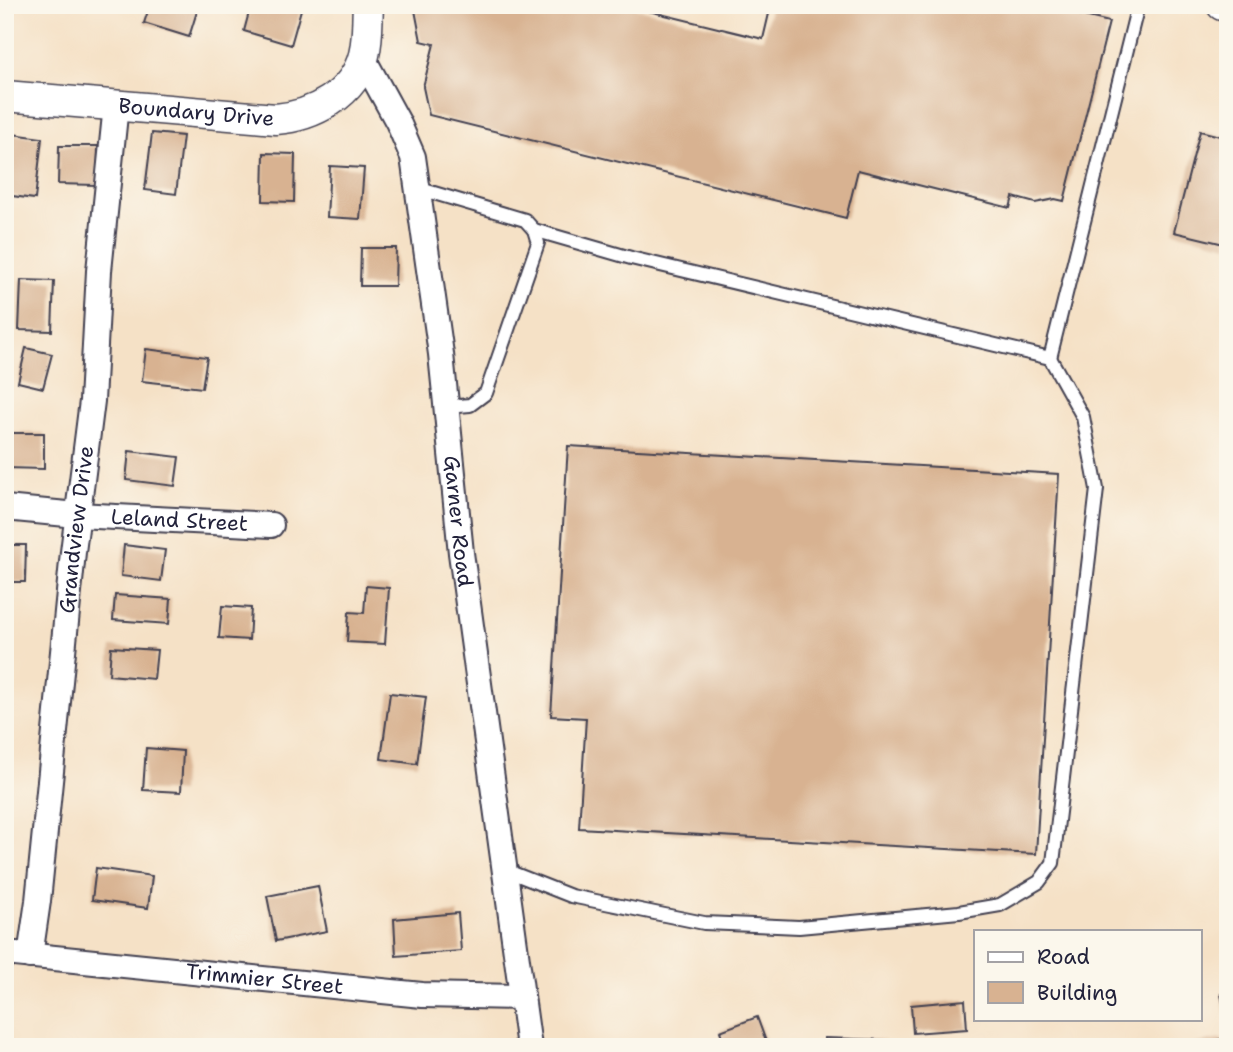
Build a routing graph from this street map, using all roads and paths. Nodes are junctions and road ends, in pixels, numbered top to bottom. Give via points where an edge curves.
1 (368, 5) edge
2 (1138, 5) edge
3 (1222, 5) edge
4 (1228, 7) edge
5 (363, 58) junction
6 (5, 96) edge
7 (116, 105) junction
8 (417, 188) junction
9 (534, 230) junction
10 (1049, 358) junction
11 (446, 407) junction
12 (5, 508) edge
13 (77, 515) junction
14 (271, 525) dead end
15 (505, 870) junction
16 (17, 954) edge
17 (522, 997) junction
18 (529, 1047) edge

1 - 5 street
2 - 10 lane
3 - 4 street
5 - 7 street, Boundary Drive via 336,97 310,113 291,118
5 - 8 street, Garner Road via 407,141
6 - 7 street, Boundary Drive
7 - 13 street, Grandview Drive via 99,271 92,401
8 - 9 lane via 525,220
8 - 11 street, Garner Road
9 - 10 lane via 631,258
9 - 11 lane via 538,243 486,393 470,405
10 - 15 lane via 1083,417 1097,489 1053,863 1039,882 1000,905 799,927 704,923 571,895
11 - 15 street, Garner Road via 461,553
12 - 13 street, Leland Street
13 - 14 street, Leland Street
13 - 16 street, Grandview Drive via 38,901
15 - 17 street, Garner Road
16 - 17 street, Trimmier Street via 422,995
17 - 18 street, Garner Road

